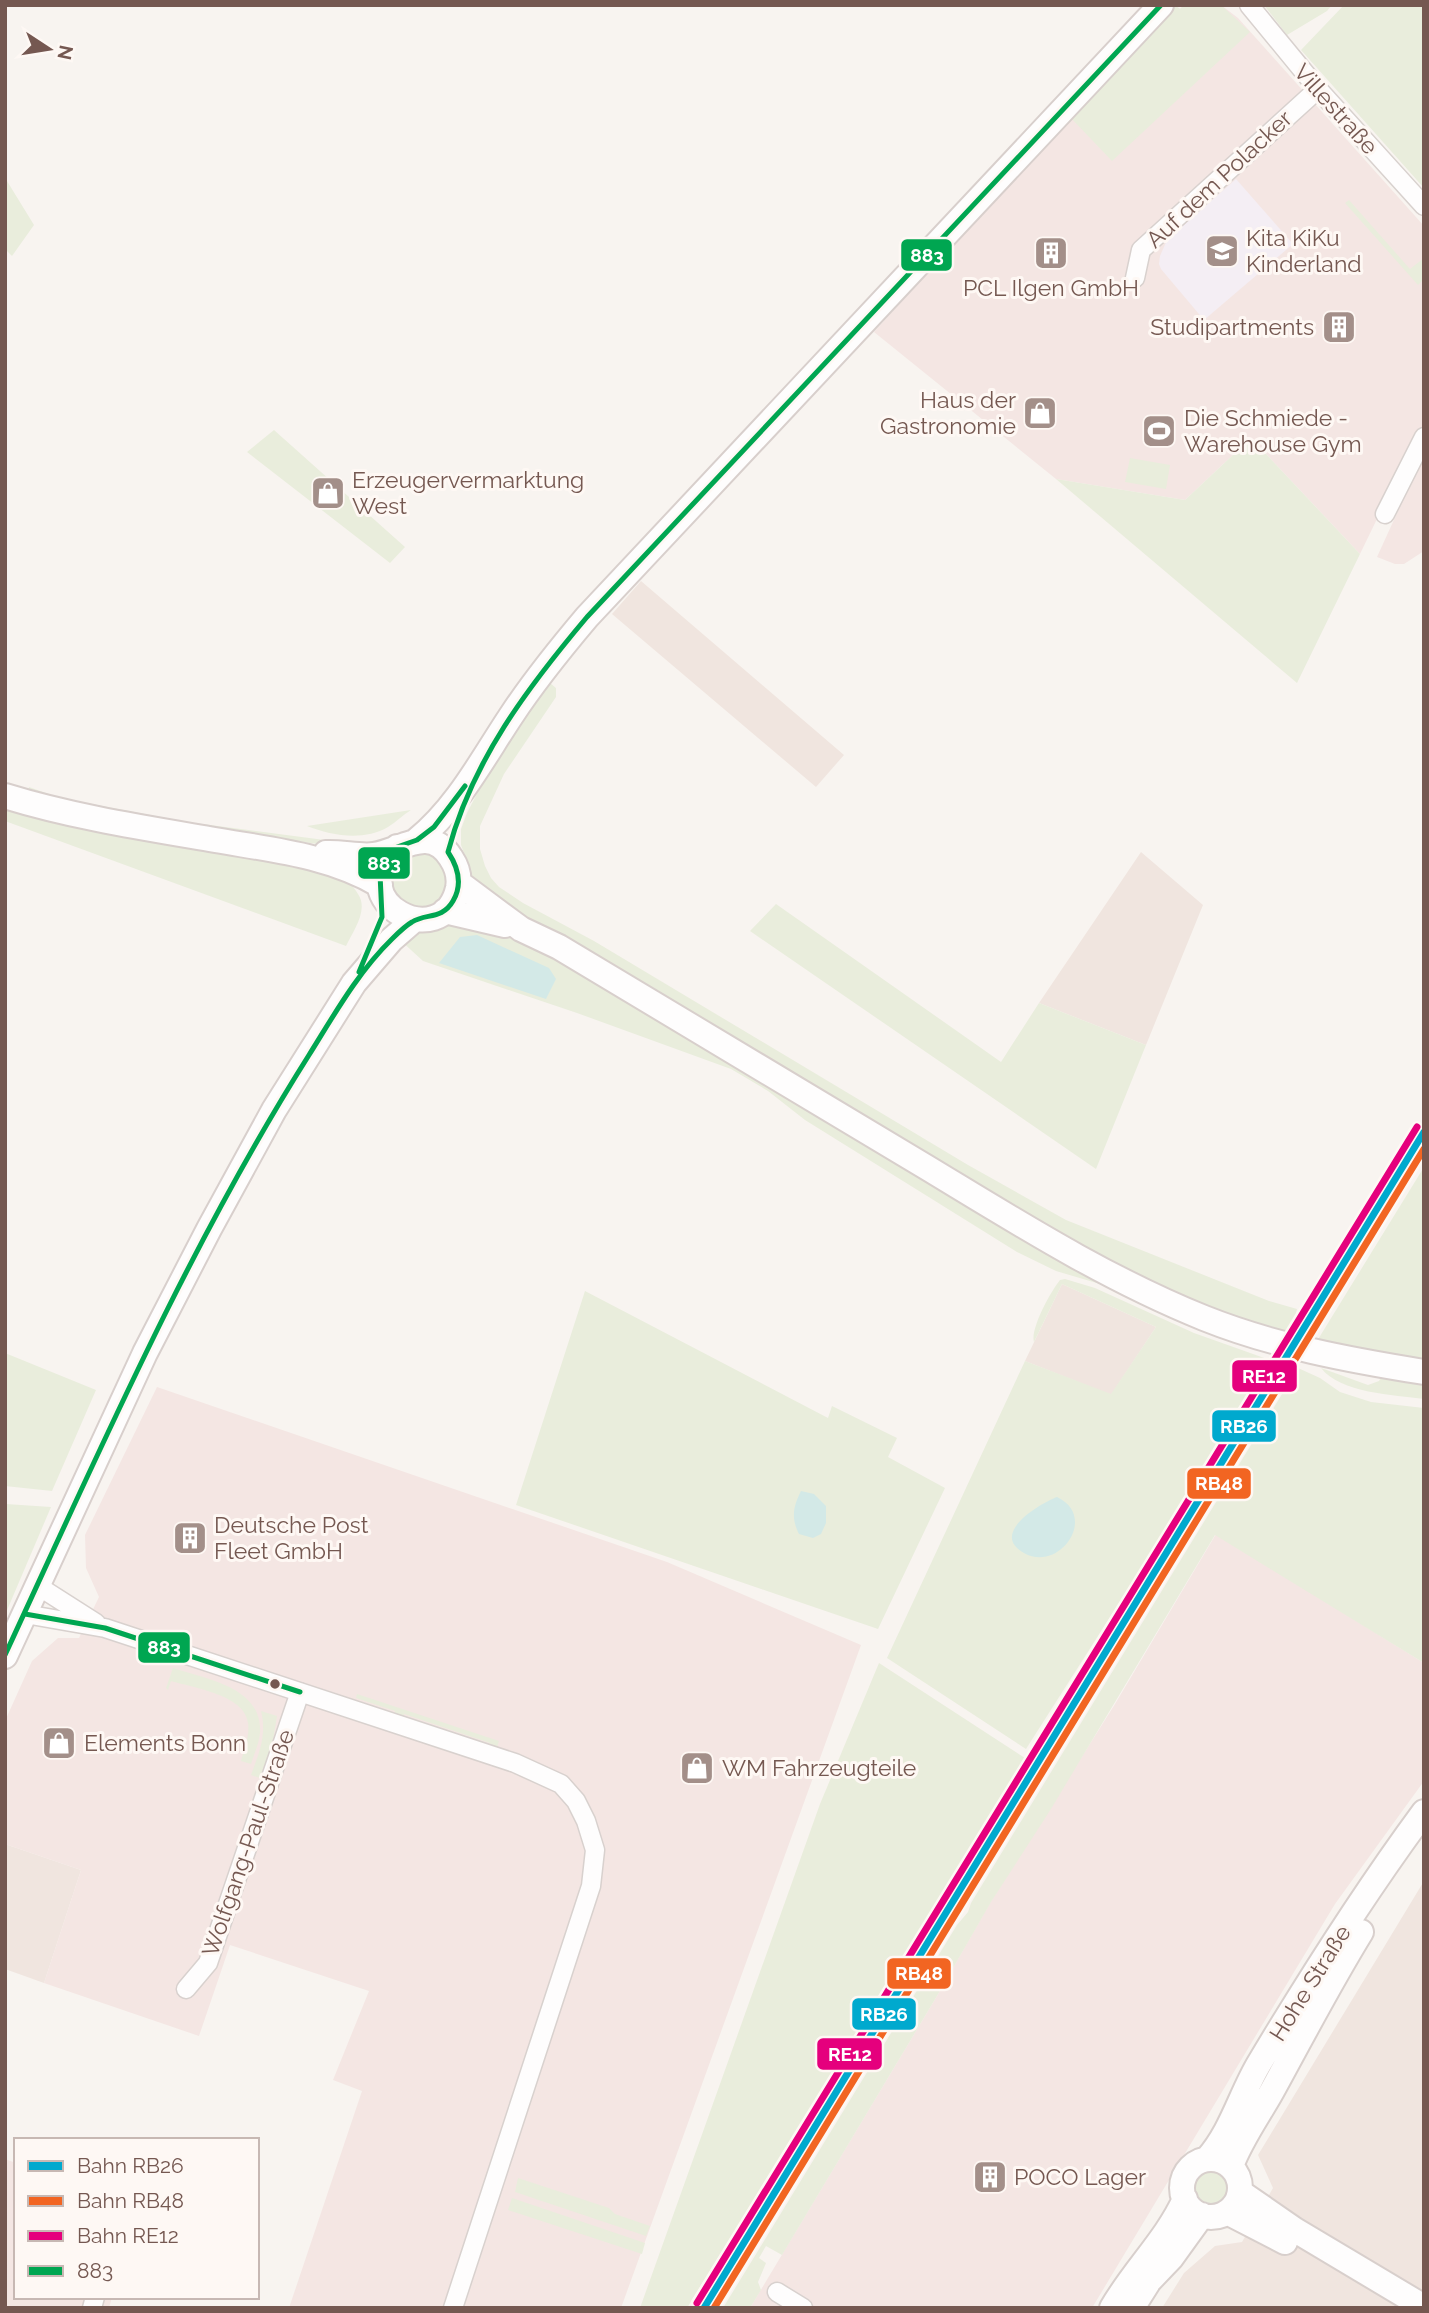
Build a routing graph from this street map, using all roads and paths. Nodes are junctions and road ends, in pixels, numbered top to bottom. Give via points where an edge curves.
1 (1161, 5) edge
2 (1248, 7) edge
3 (1318, 89) junction
4 (1424, 206) edge
5 (1135, 278) dead end
6 (1424, 437) edge
7 (1385, 514) dead end
8 (478, 770) junction
9 (5, 796) edge
10 (407, 844) junction
11 (448, 852) junction
12 (304, 854) junction
13 (459, 883) junction
14 (381, 890) junction
15 (445, 911) junction
16 (414, 920) junction
17 (521, 929) junction
18 (354, 983) junction
19 (1424, 1372) edge
20 (38, 1586) junction
21 (25, 1614) junction
22 (105, 1628) junction
23 (5, 1656) edge
24 (300, 1692) junction
25 (1424, 1812) edge
26 (1424, 1834) edge
27 (186, 1989) dead end
28 (1207, 2159) junction
29 (1231, 2166) junction
30 (1233, 2202) junction
31 (1193, 2207) junction
32 (777, 2292) dead end
33 (1424, 2307) edge
34 (453, 2308) edge
35 (803, 2308) edge
36 (1112, 2308) edge
37 (1132, 2308) edge
38 (1398, 2308) edge

1 - 8 main road via 587,617 531,687
2 - 3 street, Villestraße
3 - 4 street, Villestraße
3 - 5 street, Auf dem Polacker via 1141,250
6 - 7 street
8 - 10 main road via 434,827
8 - 11 main road
9 - 12 main road via 120,823
10 - 11 main road via 433,843
10 - 12 main road via 374,855
10 - 14 main road via 383,864
11 - 13 main road via 457,866
12 - 14 main road via 348,869
13 - 15 main road
13 - 17 main road
14 - 16 main road via 390,907
14 - 18 main road via 379,925
15 - 16 main road
15 - 17 main road
16 - 18 main road
17 - 19 main road via 581,960 1113,1277 1206,1318 1295,1347
18 - 20 main road via 286,1090 209,1229 145,1353
20 - 21 main road
20 - 22 street
21 - 22 street
21 - 23 main road
22 - 24 street
24 - 27 street, Wolfgang-Paul-Straße via 208,1963
24 - 34 street via 539,1772 561,1784 576,1801 595,1850 591,1886
25 - 28 main road, Hohe Straße via 1305,1988
26 - 29 main road, Hohe Straße via 1319,2002
28 - 29 main road
28 - 31 main road via 1194,2165 1185,2177 1183,2192
29 - 30 main road via 1240,2183
30 - 31 main road via 1219,2216
30 - 33 main road via 1285,2224
30 - 38 main road via 1267,2232
31 - 36 main road via 1136,2271
31 - 37 main road via 1171,2258
32 - 35 street

